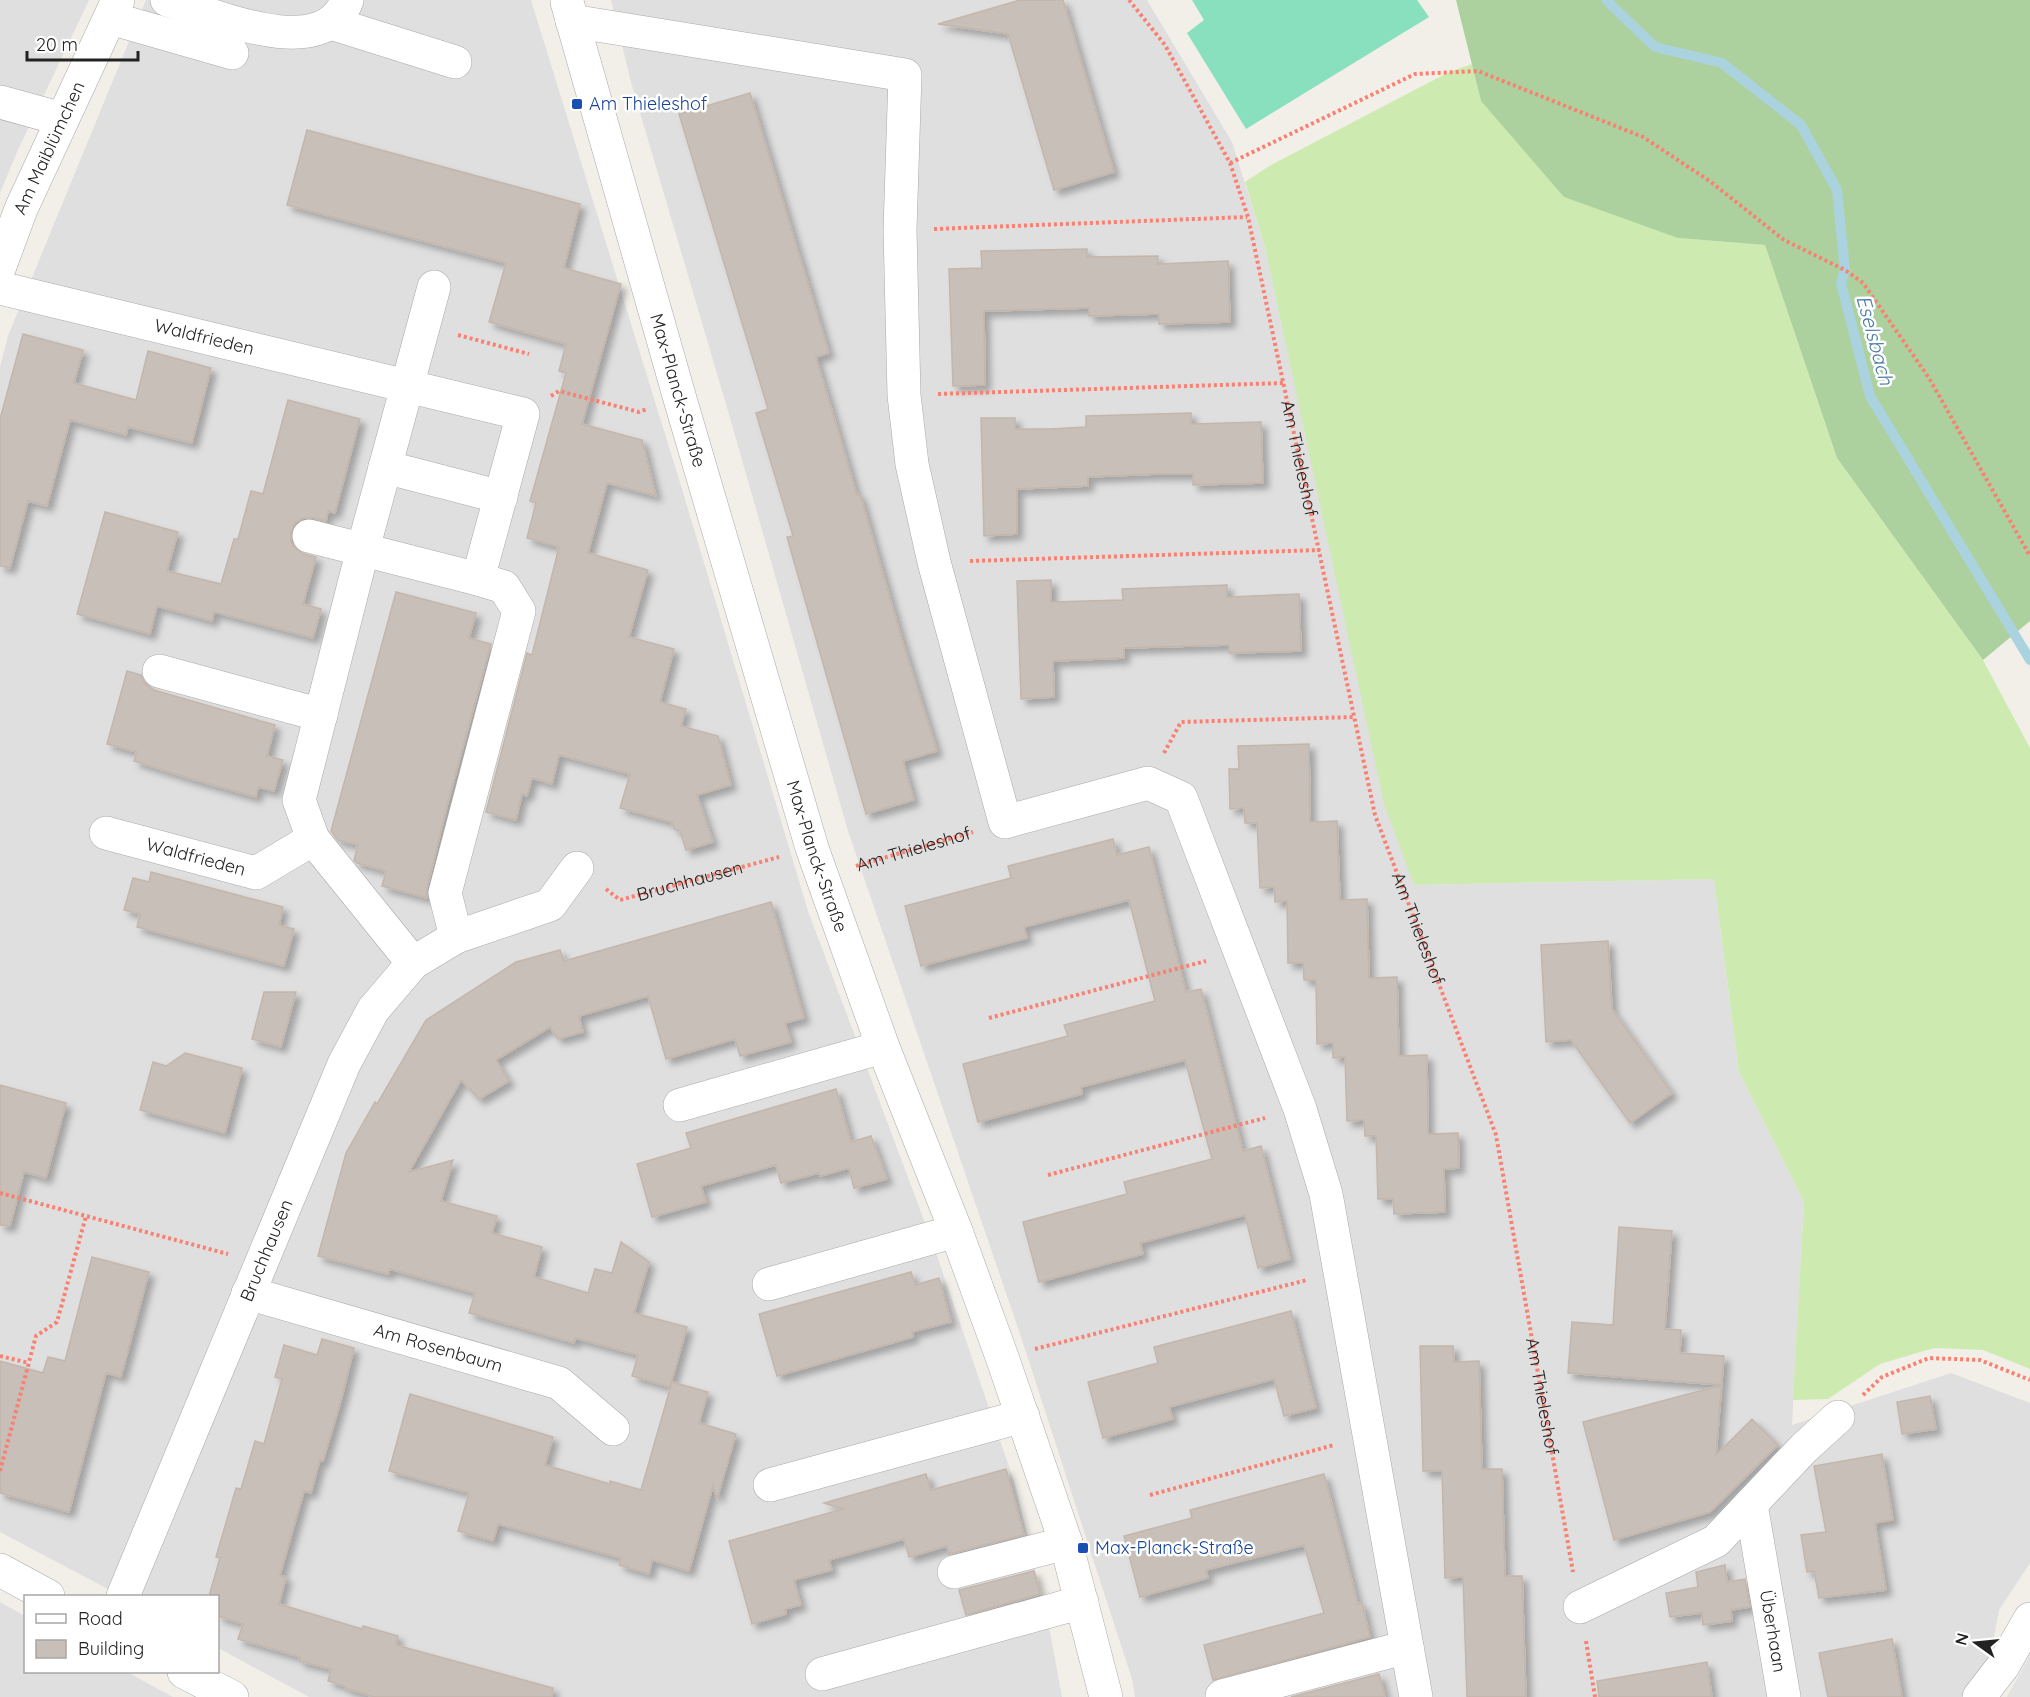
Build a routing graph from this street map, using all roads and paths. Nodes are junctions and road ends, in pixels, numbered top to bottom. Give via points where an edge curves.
1 (167, 0) edge
2 (1129, 0) edge
3 (114, 9) edge
4 (569, 11) edge
5 (339, 12) edge
6 (232, 53) dead end
7 (454, 62) dead end
8 (0, 102) edge
9 (62, 119) junction
10 (1230, 163) junction
11 (1248, 217) junction
12 (900, 230) junction
13 (0, 266) edge
14 (434, 287) dead end
15 (0, 288) edge
16 (423, 326) junction
17 (529, 354) dead end
18 (1282, 383) junction
19 (407, 387) junction
20 (904, 395) junction
21 (680, 399) junction
22 (523, 414) junction
23 (385, 467) junction
24 (501, 497) junction
25 (309, 536) dead end
26 (363, 549) junction
27 (1320, 550) junction
28 (2030, 556) edge
29 (934, 562) junction
30 (478, 579) junction
31 (159, 671) dead end
32 (321, 715) junction
33 (1355, 717) junction
34 (1148, 783) junction
35 (1005, 822) junction
36 (106, 833) dead end
37 (313, 839) junction
38 (817, 862) junction
39 (577, 868) joint
40 (456, 936) junction
41 (1241, 952) junction
42 (413, 963) junction
43 (989, 1018) dead end
44 (884, 1047) junction
45 (680, 1105) dead end
46 (1300, 1109) junction
47 (1048, 1175) dead end
48 (0, 1193) edge
49 (86, 1216) junction
50 (956, 1231) junction
51 (261, 1262) junction
52 (1340, 1272) junction
53 (769, 1284) dead end
54 (248, 1293) junction
55 (0, 1356) edge
56 (1002, 1357) junction
57 (29, 1364) junction
58 (2030, 1380) edge
59 (1023, 1416) junction
60 (1838, 1418) joint
61 (613, 1429) dead end
62 (1369, 1436) junction
63 (0, 1471) edge
64 (770, 1485) dead end
65 (1150, 1495) dead end
66 (1751, 1504) junction
67 (1066, 1543) junction
68 (0, 1570) edge
69 (954, 1572) dead end
70 (46, 1595) edge
71 (123, 1595) edge
72 (1082, 1602) junction
73 (1580, 1606) junction
74 (2030, 1619) edge
75 (1407, 1647) junction
76 (188, 1673) edge
77 (822, 1674) dead end
78 (1222, 1696) edge
79 (232, 1697) edge
80 (1106, 1697) edge
81 (1416, 1697) edge
82 (1595, 1697) edge
83 (1785, 1697) edge
84 (1980, 1697) edge

1 - 5 street via 264,30 293,33 314,31
2 - 10 path, Am Thieleshof via 1165,45
3 - 6 street
3 - 9 street, Am Maiblümchen
4 - 12 street via 905,75
4 - 21 street, Max-Planck-Straße
5 - 7 street
8 - 9 street
9 - 13 street, Am Maiblümchen
10 - 11 path, Am Thieleshof
10 - 28 path via 1415,74 1478,71 1643,136 1711,182 1784,240 1863,283 1929,378
11 - 12 path
11 - 18 path, Am Thieleshof
12 - 20 street
14 - 16 street
15 - 19 street, Waldfrieden
16 - 17 path
16 - 19 street
18 - 20 path
18 - 27 path, Am Thieleshof
19 - 22 street, Waldfrieden
19 - 23 street
20 - 29 street via 912,464
21 - 22 path via 639,412 559,391
21 - 38 street, Max-Planck-Straße
22 - 24 street
23 - 24 street
23 - 26 street
24 - 30 street
25 - 26 street
26 - 30 street
26 - 32 street
27 - 29 path
27 - 33 path, Am Thieleshof
29 - 35 street
30 - 40 street via 504,587 519,611 445,893
31 - 32 street
32 - 37 street via 299,800
33 - 34 path via 1181,722
33 - 73 path, Am Thieleshof via 1375,815 1496,1135
34 - 35 street
34 - 41 street via 1181,798
35 - 38 path, Am Thieleshof
36 - 37 street, Waldfrieden via 256,873
37 - 42 street
38 - 39 path, Bruchhausen via 620,900
38 - 44 street, Max-Planck-Straße
39 - 40 street, Bruchhausen via 550,905
40 - 42 street, Bruchhausen
41 - 43 path
41 - 46 street
42 - 51 street, Bruchhausen via 374,1010 344,1064
44 - 45 street
44 - 50 street, Max-Planck-Straße
46 - 47 path
46 - 52 street via 1326,1194
48 - 49 path
49 - 51 path
49 - 57 path via 57,1322 36,1336
50 - 53 street
50 - 56 street, Max-Planck-Straße
51 - 54 street, Bruchhausen
52 - 56 path
52 - 62 street
54 - 61 street, Am Rosenbaum via 559,1383
54 - 71 street, Bruchhausen
55 - 57 path
56 - 59 street, Max-Planck-Straße
57 - 63 path
58 - 60 path via 1980,1360 1929,1358 1882,1377
59 - 64 street
59 - 67 street, Max-Planck-Straße
60 - 66 street
62 - 65 path
62 - 75 street
66 - 73 street via 1716,1541
66 - 83 street, Überhaan
67 - 69 street
67 - 72 street, Max-Planck-Straße
68 - 70 street
72 - 77 street
72 - 80 street, Max-Planck-Straße
73 - 82 path, Am Thieleshof
74 - 84 street
75 - 78 street
75 - 81 street
76 - 79 street

